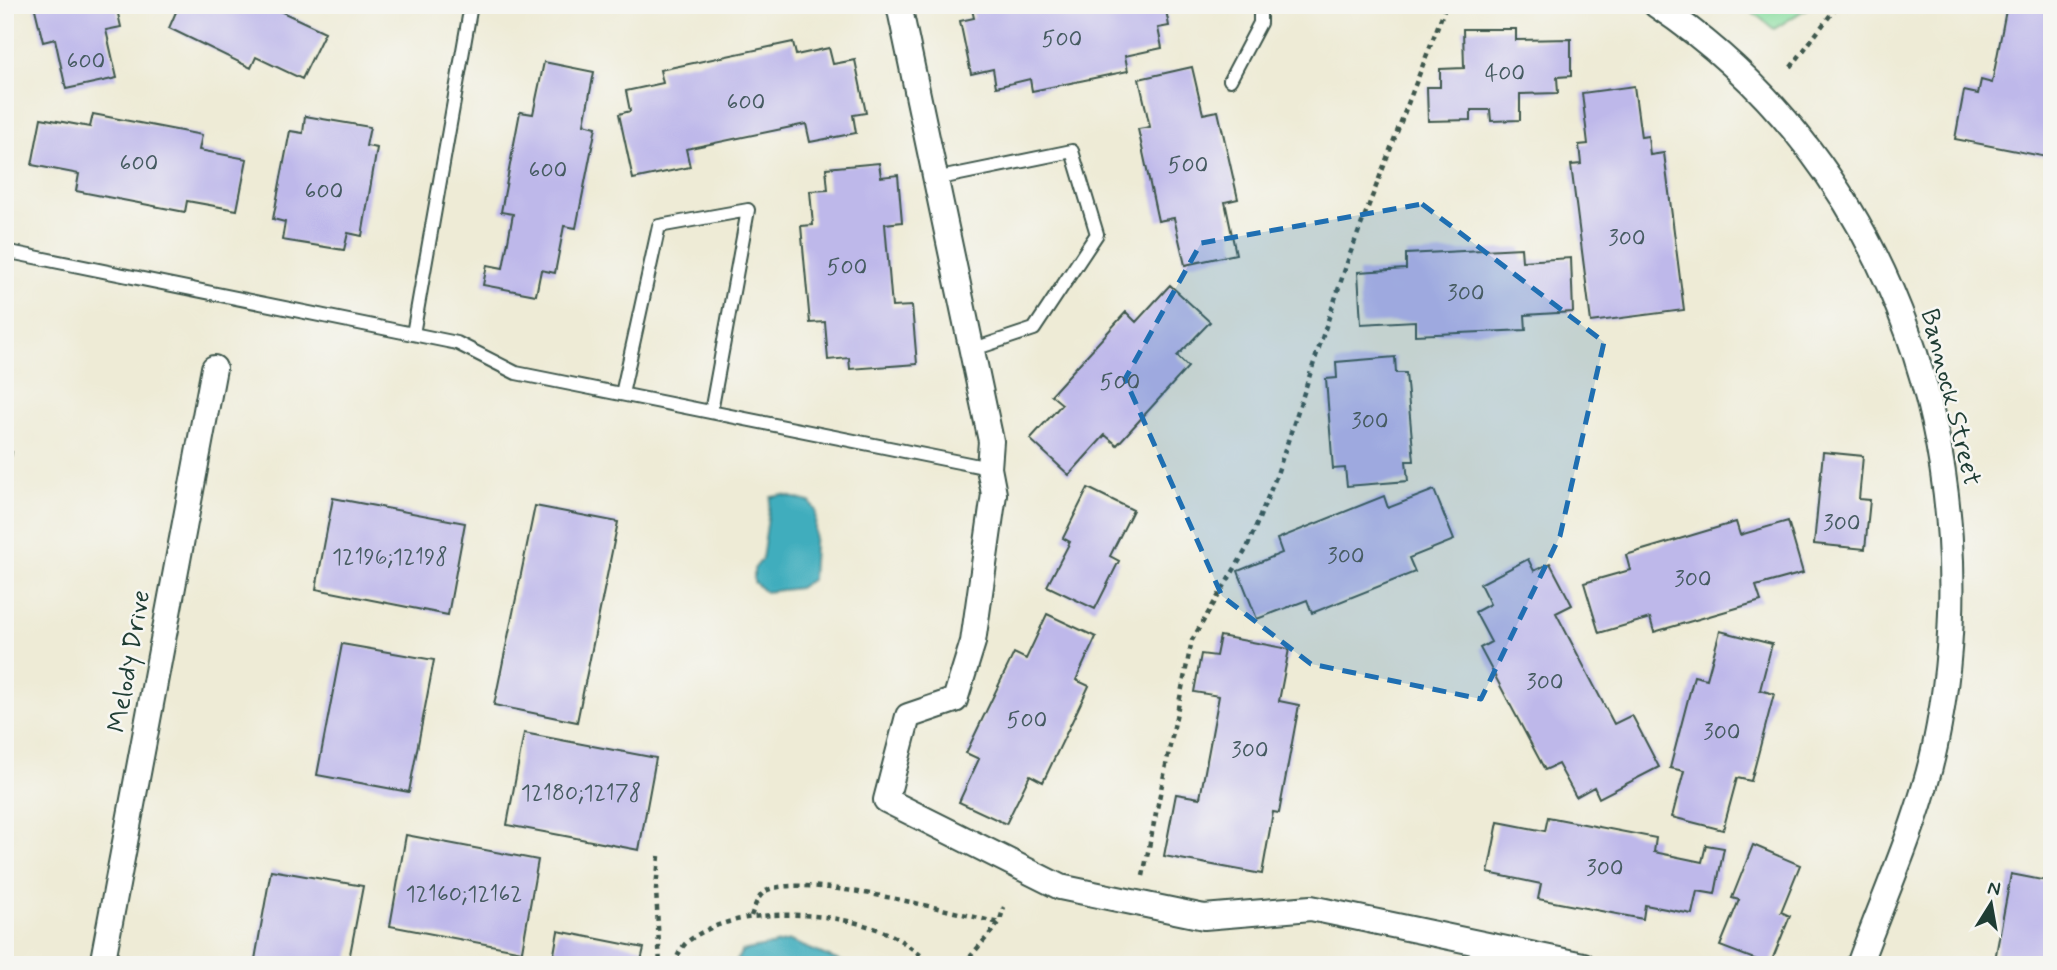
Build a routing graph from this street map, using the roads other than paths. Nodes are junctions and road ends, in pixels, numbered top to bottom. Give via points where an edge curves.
1 (471, 5) edge
2 (899, 5) edge
3 (1260, 5) edge
4 (1656, 5) edge
5 (1230, 80) dead end
6 (935, 179) junction
7 (5, 251) edge
8 (413, 334) junction
9 (971, 350) junction
10 (214, 368) dead end
11 (622, 394) junction
12 (711, 412) junction
13 (989, 468) junction
14 (103, 965) edge
15 (1583, 965) edge
16 (1859, 965) edge

1 - 8 lane
2 - 6 street
3 - 5 lane via 1260,23
4 - 16 street, Bannock Street via 1762,94 1843,195 1894,291 1937,446 1948,506 1952,587 1946,679 1922,793
6 - 9 street
6 - 9 lane via 1072,150 1097,233 1034,329
7 - 8 lane
8 - 11 lane via 457,343 516,373
9 - 13 street via 991,441
10 - 14 street, Melody Drive
11 - 12 lane
11 - 12 lane via 659,226 748,210
12 - 13 lane
13 - 15 street via 994,494 973,642 955,700 908,716 886,800 1060,887 1204,917 1311,908

